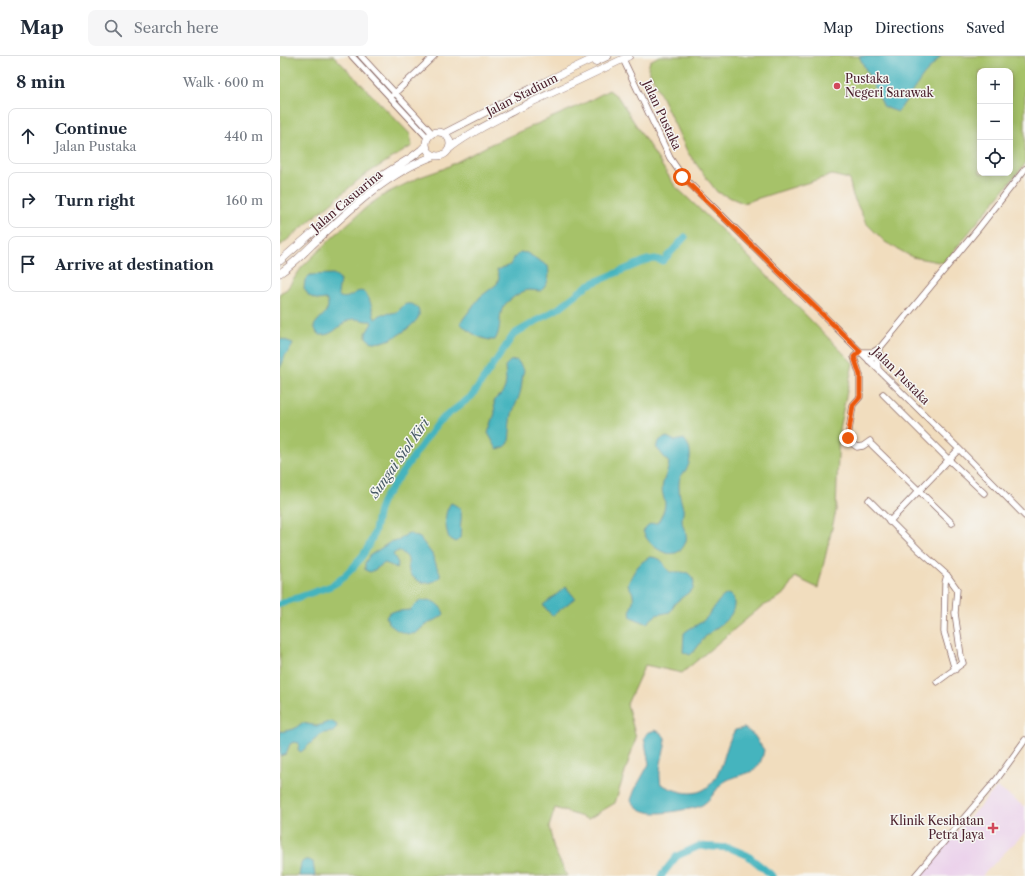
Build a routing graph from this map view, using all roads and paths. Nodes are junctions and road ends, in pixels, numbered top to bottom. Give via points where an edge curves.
1 (352, 56) edge
2 (361, 56) edge
3 (434, 56) edge
4 (599, 56) edge
5 (608, 56) edge
6 (624, 57) edge
7 (572, 70) junction
8 (404, 84) junction
9 (389, 86) junction
10 (394, 92) junction
11 (402, 100) junction
12 (399, 107) junction
13 (445, 133) junction
14 (428, 138) junction
15 (449, 149) junction
16 (434, 156) junction
17 (1025, 169) edge
18 (280, 261) edge
19 (280, 273) edge
20 (881, 348) junction
21 (861, 352) junction
22 (869, 361) junction
23 (878, 369) junction
24 (883, 394) dead end
25 (959, 449) junction
26 (949, 460) junction
27 (919, 491) junction
28 (984, 493) dead end
29 (869, 500) dead end
30 (1025, 516) edge
31 (889, 522) junction
32 (952, 523) dead end
33 (947, 575) junction
34 (955, 670) junction
35 (937, 682) dead end
36 (1025, 740) edge
37 (915, 876) edge

1 - 12 street
2 - 9 street
3 - 8 street
4 - 7 main road, Jalan Stadium
5 - 7 main road
6 - 15 main road, Jalan Stadium via 507,115
6 - 21 street, Jalan Pustaka via 670,158 682,177
7 - 13 main road, Jalan Stadium
8 - 9 street
8 - 10 street
8 - 11 street
9 - 10 street
10 - 11 street
10 - 12 street via 394,99
11 - 14 street
12 - 14 street
13 - 14 main road via 438,131
13 - 15 main road via 450,141
14 - 16 main road via 428,152
14 - 18 main road, Jalan Casuarina via 421,150 367,185
15 - 16 main road via 441,156
16 - 19 main road, Jalan Casuarina via 386,181
17 - 20 street
20 - 21 street via 873,352
20 - 22 street
20 - 23 street via 877,360
21 - 22 street, Jalan Pustaka
21 - 27 street via 854,357 860,375 860,397 853,405 848,438 857,447 871,443
22 - 23 street, Jalan Pustaka
23 - 25 street, Jalan Pustaka
24 - 26 street
25 - 26 street
25 - 30 street, Jalan Pustaka
26 - 27 street
26 - 28 street
27 - 31 street
27 - 32 street
29 - 31 street
31 - 33 street
33 - 34 street via 944,632
33 - 34 street via 958,589 955,613 963,663
34 - 35 street
36 - 37 street via 997,779

